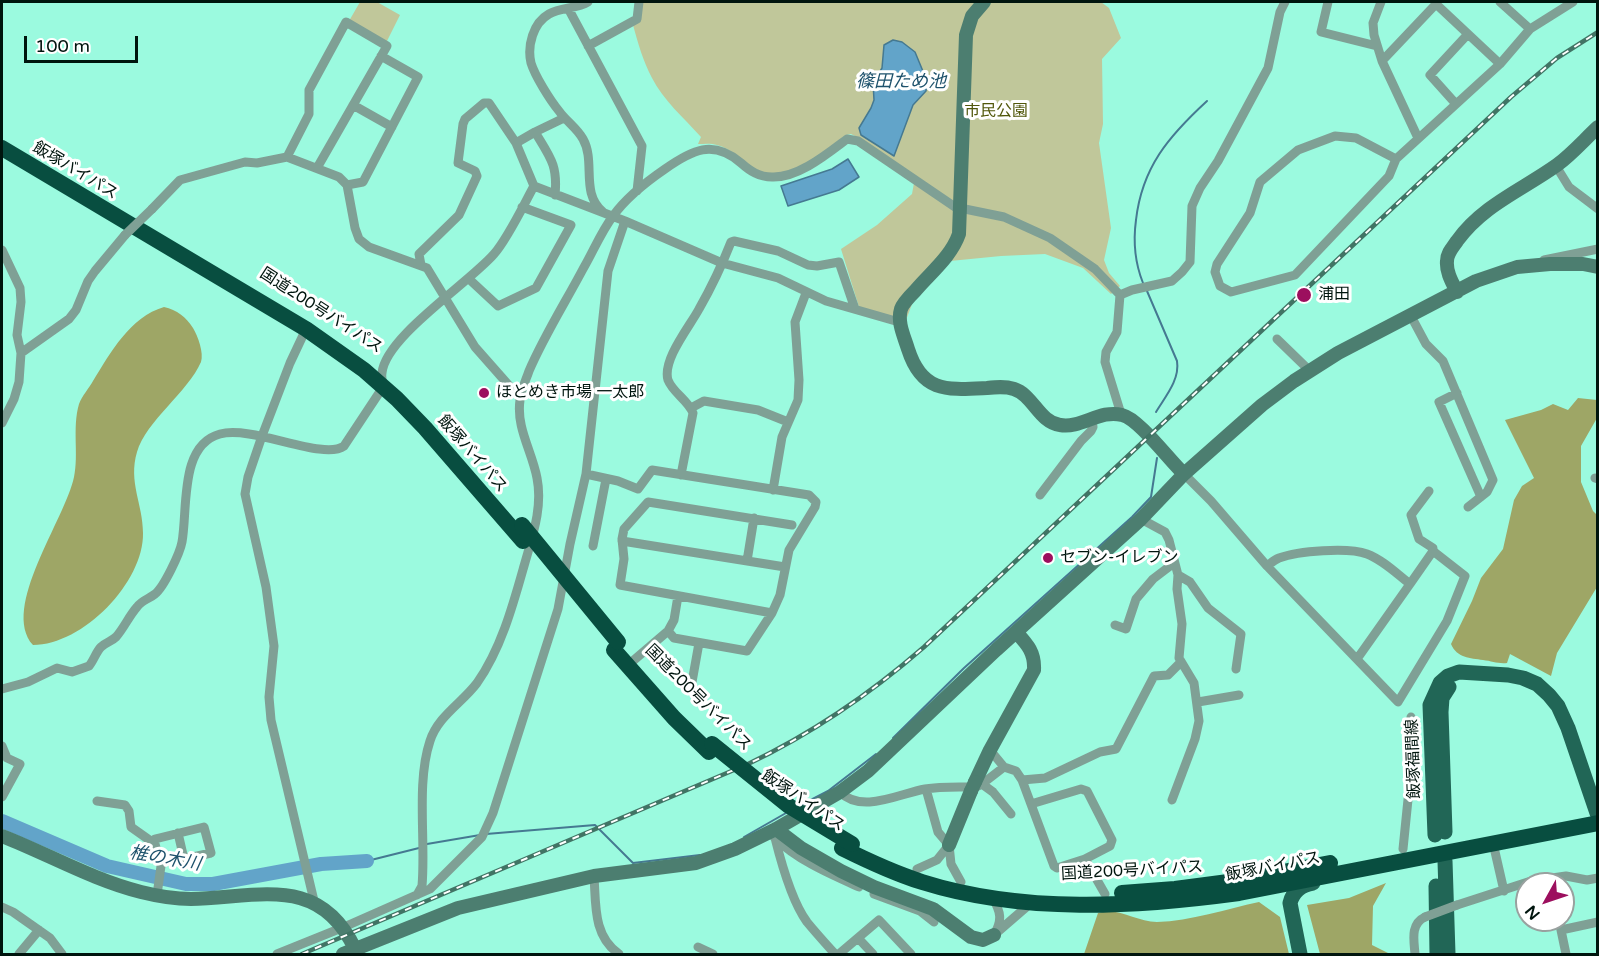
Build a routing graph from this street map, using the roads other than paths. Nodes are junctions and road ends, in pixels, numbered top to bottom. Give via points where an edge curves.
1 (588, 2) edge
2 (639, 2) edge
3 (984, 2) edge
4 (1285, 2) edge
5 (1328, 2) edge
6 (1381, 2) edge
7 (1500, 2) edge
8 (1568, 3) edge
9 (568, 8) junction
10 (1530, 29) junction
11 (1468, 34) junction
12 (588, 46) junction
13 (1377, 46) junction
14 (381, 56) junction
15 (1383, 61) junction
16 (1500, 64) junction
17 (1456, 104) junction
18 (353, 105) junction
19 (564, 118) junction
20 (1598, 127) edge
21 (392, 128) junction
22 (536, 132) junction
23 (2, 137) edge
24 (1418, 138) junction
25 (516, 143) junction
26 (2, 148) edge
27 (287, 157) junction
28 (1396, 159) junction
29 (1556, 166) junction
30 (317, 168) junction
31 (347, 185) junction
32 (534, 186) junction
33 (637, 191) junction
34 (555, 195) junction
35 (522, 207) junction
36 (962, 207) junction
37 (1598, 209) edge
38 (609, 215) junction
39 (625, 221) junction
40 (1598, 249) edge
41 (2, 250) edge
42 (723, 263) junction
43 (421, 265) junction
44 (1517, 267) junction
45 (1598, 267) edge
46 (469, 279) junction
47 (806, 292) junction
48 (1457, 292) junction
49 (1120, 295) junction
50 (446, 299) junction
51 (855, 309) junction
52 (1411, 316) junction
53 (899, 322) junction
54 (306, 329) junction
55 (1277, 339) dead end
56 (21, 353) junction
57 (1310, 371) junction
58 (382, 380) junction
59 (1457, 393) junction
60 (520, 398) junction
61 (691, 408) junction
62 (1121, 414) junction
63 (1092, 418) junction
64 (788, 422) junction
65 (2, 423) edge
66 (262, 436) junction
67 (586, 474) junction
68 (1184, 474) junction
69 (681, 475) junction
70 (606, 478) junction
71 (772, 490) junction
72 (1429, 491) dead end
73 (1040, 495) dead end
74 (1481, 497) junction
75 (1468, 507) dead end
76 (754, 518) junction
77 (598, 519) junction
78 (1141, 519) junction
79 (609, 524) dead end
80 (791, 525) dead end
81 (622, 541) junction
82 (593, 546) dead end
83 (1433, 552) junction
84 (747, 561) junction
85 (1174, 563) junction
86 (1267, 566) junction
87 (785, 567) junction
88 (1178, 575) junction
89 (1410, 584) junction
90 (678, 596) junction
91 (1041, 610) junction
92 (772, 613) junction
93 (1116, 625) dead end
94 (668, 631) junction
95 (1016, 632) junction
96 (699, 643) junction
97 (616, 646) junction
98 (996, 650) junction
99 (1034, 656) junction
100 (1357, 659) junction
101 (634, 660) junction
102 (1181, 662) junction
103 (1236, 669) dead end
104 (692, 682) dead end
105 (2, 688) edge
106 (1239, 695) dead end
107 (1198, 702) junction
108 (1411, 717) dead end
109 (2, 746) edge
110 (710, 748) junction
111 (990, 750) junction
112 (4, 757) edge
113 (1004, 767) junction
114 (1022, 780) junction
115 (976, 786) junction
116 (926, 789) junction
117 (840, 792) junction
118 (2, 797) edge
119 (1172, 800) dead end
120 (97, 801) dead end
121 (1030, 804) junction
122 (1597, 813) edge
123 (1011, 814) dead end
124 (1598, 823) edge
125 (774, 832) junction
126 (178, 833) dead end
127 (1440, 833) dead end
128 (2, 836) edge
129 (1493, 843) junction
130 (155, 844) junction
131 (949, 845) junction
132 (847, 846) junction
133 (1403, 849) junction
134 (1085, 859) junction
135 (1369, 867) junction
136 (917, 869) junction
137 (594, 876) junction
138 (1575, 878) edge
139 (1598, 878) edge
140 (961, 882) junction
141 (1515, 887) edge
142 (1504, 891) junction
143 (1105, 894) junction
144 (157, 895) junction
145 (417, 895) junction
146 (992, 897) junction
147 (1203, 898) junction
148 (1033, 902) junction
149 (1290, 903) junction
150 (315, 905) junction
151 (2, 907) edge
152 (933, 922) dead end
153 (1598, 922) edge
154 (1575, 924) edge
155 (344, 927) junction
156 (39, 930) junction
157 (1561, 932) edge
158 (994, 935) junction
159 (858, 938) junction
160 (698, 947) dead end
161 (352, 953) edge
162 (19, 954) edge
163 (62, 954) edge
164 (277, 954) edge
165 (619, 954) edge
166 (713, 954) edge
167 (837, 954) edge
168 (873, 954) edge
169 (911, 954) edge
170 (1300, 954) edge
171 (1415, 954) edge
172 (1437, 954) edge
173 (1448, 954) edge
174 (1566, 954) edge

1 - 9 street
2 - 12 street via 637,19
3 - 36 street via 972,16 966,35
4 - 49 street via 1268,68 1192,206 1190,262 1172,280
5 - 13 street via 1321,32
6 - 13 street via 1374,23
7 - 10 street
8 - 10 street
9 - 12 street
9 - 19 street via 540,21 531,46 531,63
10 - 16 street
11 - 15 street via 1436,4
11 - 16 street
11 - 17 street via 1430,75
12 - 33 street via 642,146
13 - 15 street
14 - 18 street
14 - 21 street via 418,77
14 - 27 street via 387,46 346,22 309,90 309,114
15 - 24 street
16 - 17 street
17 - 24 street
18 - 21 street
18 - 30 street
19 - 22 street
19 - 38 street via 584,140 592,198
20 - 29 street
21 - 31 street via 363,182
22 - 25 street
22 - 34 street via 554,166
23 - 58 highway, 国道200号バイパス via 311,322
24 - 28 street
25 - 32 street
25 - 43 street via 487,102 465,120 458,163 477,176 459,215 419,254
26 - 54 highway, 飯塚バイパス
27 - 30 street
27 - 56 street, bridge via 245,162 180,180 108,254 88,281 69,319
28 - 28 street via 1356,138 1335,136 1298,150 1260,182 1250,213 1217,264 1215,272 1220,286 1231,292 1295,275 1389,176
29 - 37 street via 1569,187
29 - 48 street via 1498,201 1460,237 1446,260
30 - 31 street via 339,177
31 - 43 street via 359,238 369,248
32 - 34 street
32 - 35 street
33 - 36 street via 674,163 703,149 725,152 757,175 773,178 812,165 852,138 955,207
33 - 38 street
34 - 38 street
35 - 46 street via 495,253
35 - 46 street via 571,225 536,288 498,306
36 - 49 street via 1004,217 1050,238 1095,269
36 - 53 street via 959,234 952,251 901,308
38 - 39 street
38 - 60 street via 536,356
39 - 42 street
39 - 67 street via 608,271
40 - 44 street
41 - 56 street via 20,288 17,335
42 - 47 street via 778,278
42 - 51 street via 734,241 778,250 808,265 839,262
42 - 61 street via 669,365 669,383
43 - 50 street via 432,272
44 - 45 street
44 - 48 street
46 - 50 street
47 - 51 street
47 - 64 street via 795,322 800,392
48 - 52 street
49 - 62 street via 1117,332 1105,362
50 - 58 street via 412,325 390,355
50 - 60 street via 475,347
51 - 53 street
52 - 57 street
52 - 59 street via 1426,344 1443,361
53 - 63 street via 912,363 927,382 958,390 1016,389 1046,419 1060,425
54 - 58 highway, 飯塚バイパス
54 - 66 street
55 - 57 street
56 - 65 street via 19,382
57 - 68 street via 1262,405
58 - 66 street via 339,450
58 - 97 highway, 国道200号バイパス, bridge via 413,400 442,431
59 - 74 street via 1493,480
59 - 74 street via 1439,402
60 - 145 street via 521,425 538,486 534,530 495,650 477,682 430,739 424,777 422,886
61 - 64 street via 704,401 758,410
61 - 69 street
62 - 63 street
62 - 68 street via 1139,426
63 - 73 street via 1091,431
64 - 71 street
66 - 105 street via 228,432 211,437 196,450 186,486 182,543 168,574 156,594 135,609 89,666 72,672 57,668 28,682
66 - 150 street via 245,494 264,577 274,646 271,720
67 - 70 street
67 - 145 street via 558,609 493,813 482,837 430,889
68 - 78 street
68 - 86 street
69 - 70 street via 652,470 638,489
69 - 71 street
70 - 77 street
71 - 87 street via 809,495 816,502 789,550
72 - 83 street via 1411,515 1419,539
74 - 75 street
76 - 80 street
76 - 81 street via 648,502 624,529
76 - 84 street
77 - 79 street
77 - 82 street
78 - 85 street via 1165,532
78 - 91 street
81 - 84 street
81 - 90 street via 621,585
83 - 89 street
83 - 100 street via 1465,576 1447,621 1398,702
84 - 87 street
85 - 88 street
85 - 93 street via 1136,599 1126,629
86 - 89 street via 1294,554 1358,552 1376,559
86 - 100 street
87 - 92 street via 780,596
88 - 102 street
88 - 103 street via 1190,582 1208,608 1241,634
89 - 100 street
90 - 92 street
90 - 94 street
91 - 95 street
91 - 99 street via 1033,627
92 - 96 street via 747,651
94 - 96 street via 674,638
94 - 101 street
95 - 98 street
95 - 99 street
96 - 104 street
97 - 101 highway, 国道200号バイパス
97 - 110 highway via 674,718
98 - 99 street via 1018,646
98 - 117 street via 888,754
99 - 111 street via 1032,677
101 - 110 highway, 国道200号バイパス
102 - 107 street via 1194,683
102 - 114 street via 1168,675 1154,676 1116,749 1100,752 1045,778
106 - 107 street
107 - 119 street via 1195,739
108 - 133 street via 1412,760
109 - 112 street
110 - 132 highway, 国道200号バイパス, bridge
111 - 113 street
111 - 115 street
112 - 118 street via 20,764
113 - 114 street via 1016,771
113 - 115 street
114 - 121 street
115 - 116 street
115 - 123 street via 993,792
115 - 131 street
116 - 117 street via 866,803 847,799
116 - 131 street via 938,832
117 - 125 street
120 - 130 street via 125,806 131,827
121 - 134 street via 1054,866
121 - 134 street via 1081,789 1087,791 1112,843
122 - 127 main road, 飯塚福間線 via 1568,728 1549,695 1523,678 1459,672 1440,683 1430,705
122 - 133 highway, 国道200号バイパス
124 - 129 highway, 飯塚バイパス
125 - 137 street via 696,863
125 - 152 street via 793,852 833,875 920,911
125 - 158 street via 874,887 933,909 971,937 982,940
125 - 167 street via 798,907
126 - 130 street via 180,842 182,850 184,859 211,853 204,827 185,832 175,834 165,836 155,839
128 - 144 street via 128,888
129 - 135 highway, 飯塚バイパス
129 - 142 street
130 - 144 street via 161,866
131 - 136 street via 937,860
131 - 140 street via 951,864
132 - 136 highway, 国道200号バイパス
132 - 146 highway, 飯塚バイパス via 889,870 923,882
133 - 143 highway, 国道200号バイパス via 1236,881
134 - 143 street
135 - 147 highway, 飯塚バイパス
135 - 149 main road via 1305,884
136 - 140 highway, 国道200号バイパス
137 - 161 street via 458,908
137 - 165 street via 599,932
138 - 139 street
140 - 143 highway, 国道200号バイパス via 1033,893
141 - 142 street
142 - 171 street, bridge via 1419,920 1415,925
144 - 150 street via 191,899 277,894
145 - 155 street
146 - 148 highway, 飯塚バイパス
146 - 158 street via 1001,916
147 - 148 highway, 飯塚バイパス via 1100,905
147 - 149 main road via 1210,901 1266,891
148 - 158 street
149 - 170 main road
150 - 155 street
151 - 156 street
153 - 154 street
155 - 161 street
155 - 164 street
156 - 162 street
156 - 163 street
157 - 174 street
159 - 167 street
159 - 168 street
159 - 169 street via 879,920
160 - 166 street
172 - 173 main road via 1440,862

